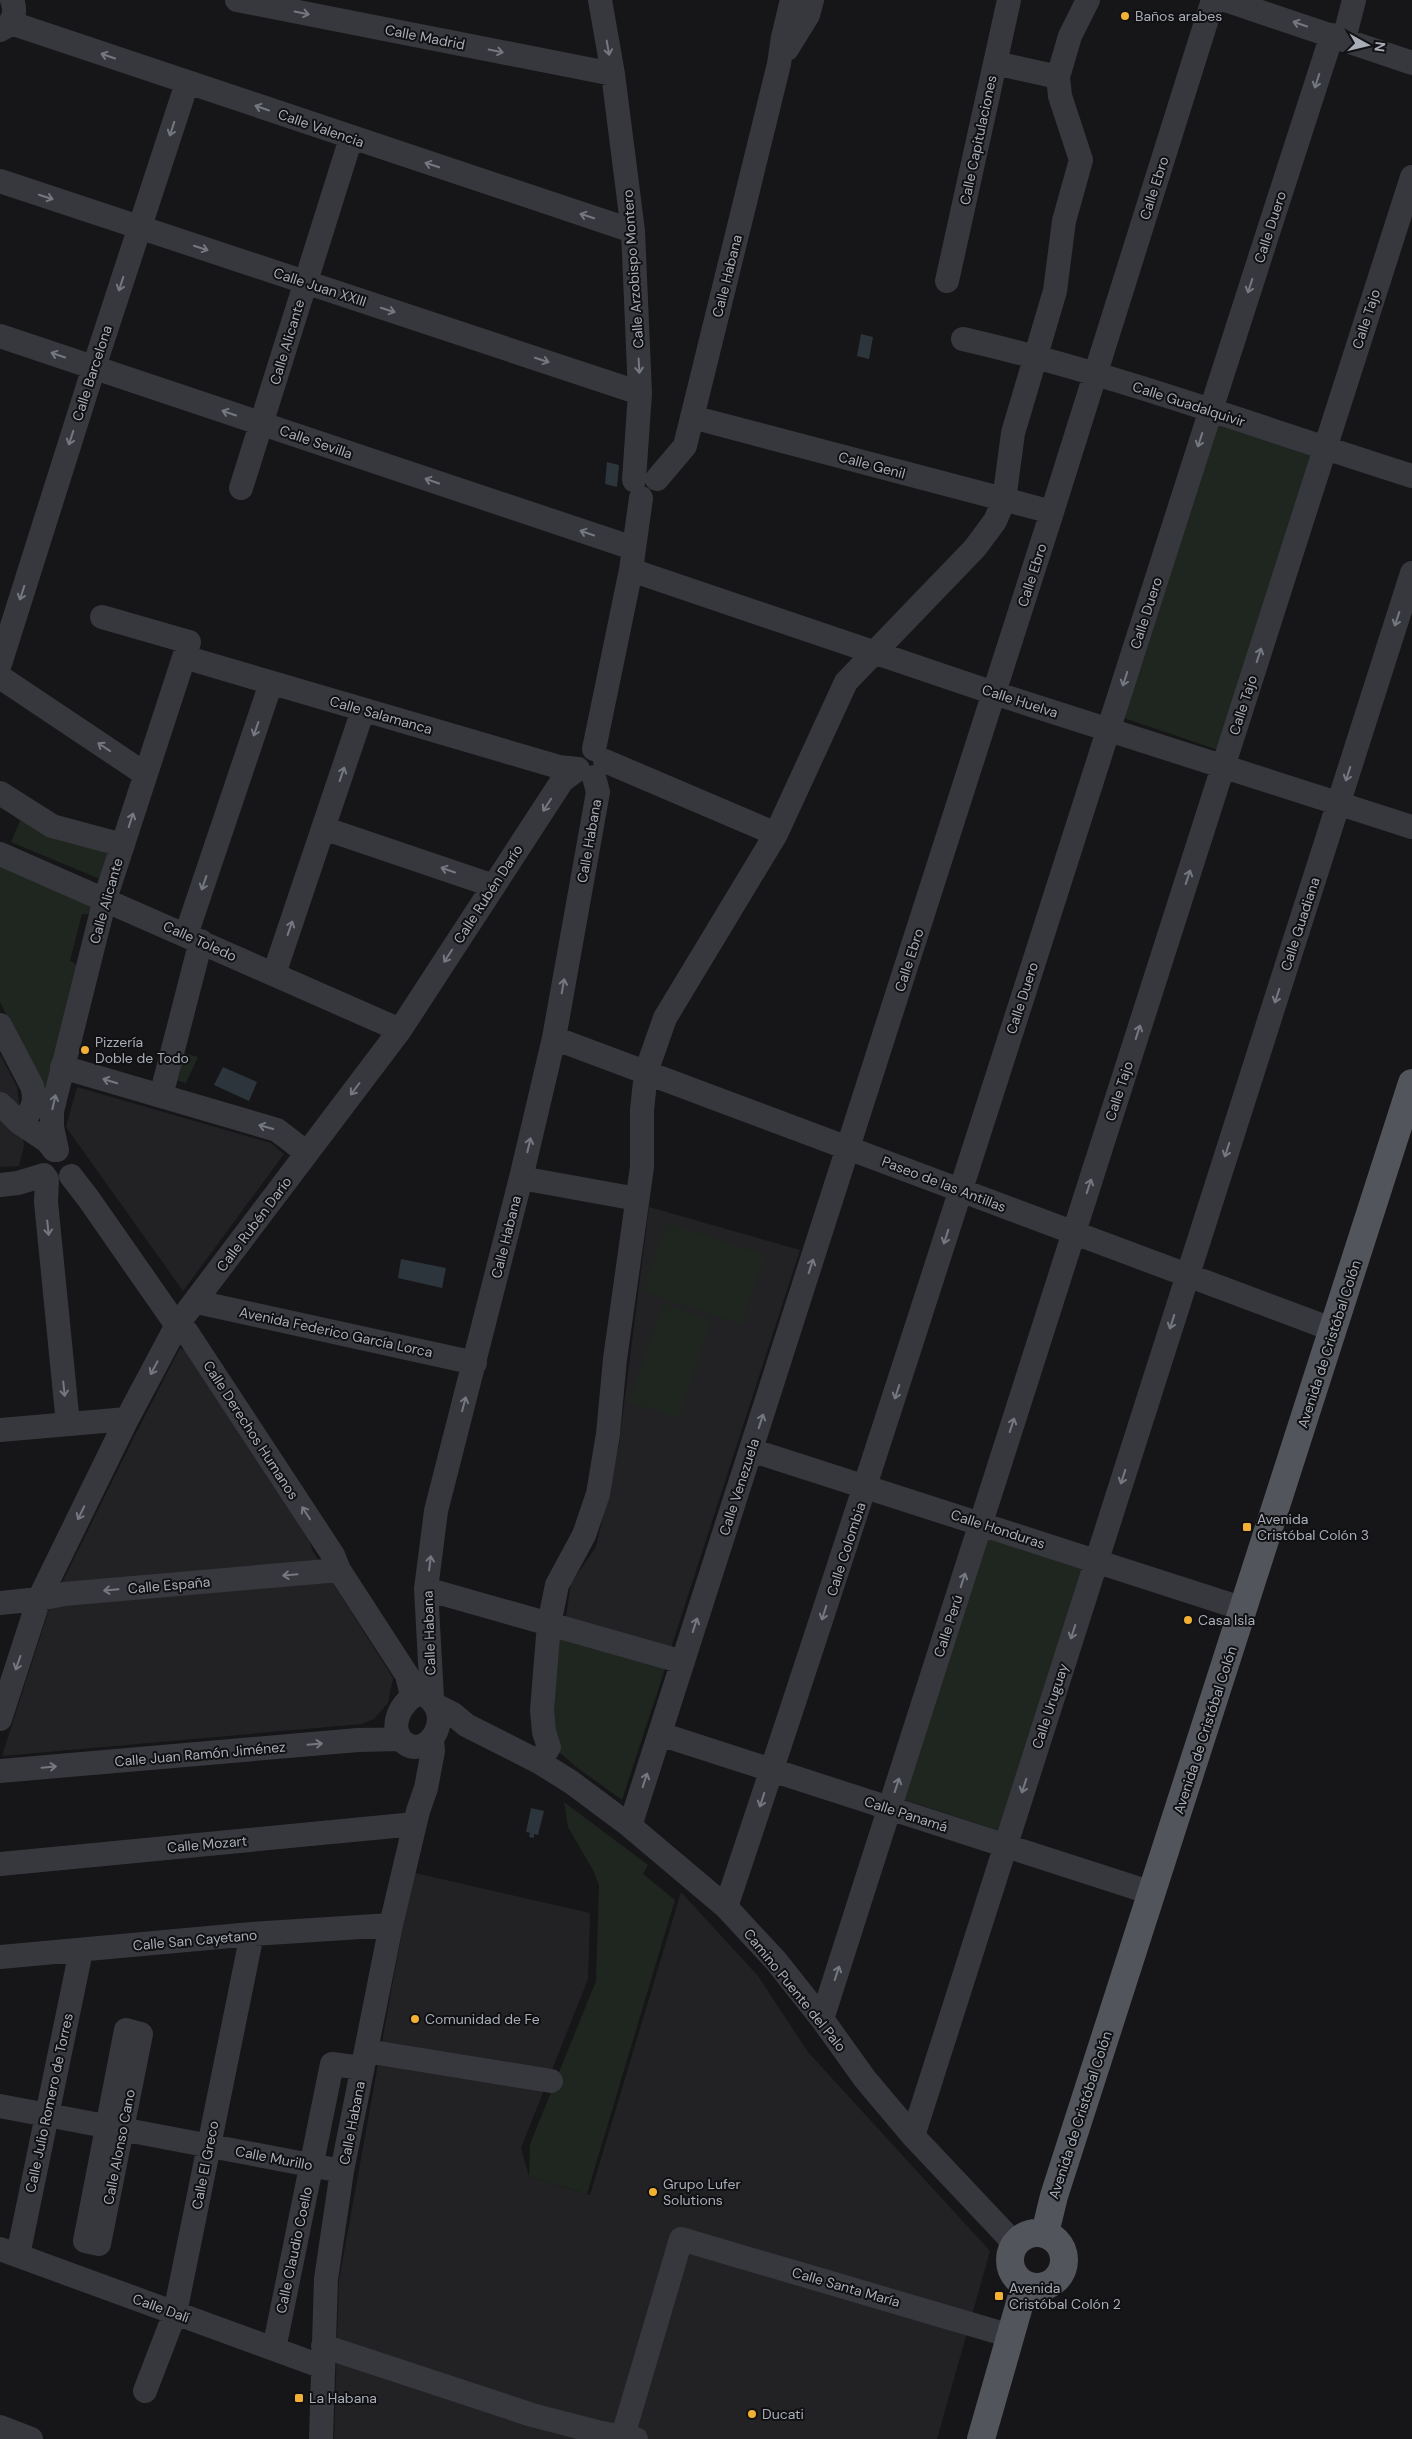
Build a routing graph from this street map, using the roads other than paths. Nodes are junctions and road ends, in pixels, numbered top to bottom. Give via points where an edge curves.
1 (238, 0) edge
2 (600, 0) edge
3 (792, 0) edge
4 (812, 0) edge
5 (1008, 0) edge
6 (1088, 0) edge
7 (1228, 0) edge
8 (1354, 0) edge
9 (8, 18) edge
10 (1338, 37) junction
11 (995, 63) junction
12 (1412, 63) edge
13 (780, 64) junction
14 (613, 74) junction
15 (1058, 77) junction
16 (188, 83) junction
17 (351, 138) junction
18 (1412, 177) edge
19 (0, 181) edge
20 (140, 227) junction
21 (633, 231) junction
22 (947, 281) dead end
23 (306, 282) junction
24 (0, 336) edge
25 (963, 339) dead end
26 (1038, 356) junction
27 (94, 367) junction
28 (1095, 373) junction
29 (640, 393) junction
30 (1210, 411) junction
31 (692, 417) junction
32 (262, 424) junction
33 (1325, 448) junction
34 (1412, 476) edge
35 (241, 488) dead end
36 (637, 489) junction
37 (1004, 500) junction
38 (1052, 512) junction
39 (632, 559) junction
40 (1412, 573) edge
41 (102, 617) dead end
42 (873, 653) junction
43 (184, 657) junction
44 (0, 664) edge
45 (0, 677) edge
46 (271, 683) junction
47 (994, 693) junction
48 (364, 710) junction
49 (1108, 730) junction
50 (593, 764) junction
51 (1223, 766) junction
52 (145, 774) junction
53 (0, 793) edge
54 (1339, 804) junction
55 (1412, 827) edge
56 (324, 828) junction
57 (776, 834) junction
58 (122, 845) junction
59 (0, 854) edge
60 (494, 886) junction
61 (105, 899) junction
62 (194, 938) junction
63 (274, 974) junction
64 (0, 1025) edge
65 (400, 1030) junction
66 (554, 1038) junction
67 (62, 1067) junction
68 (646, 1072) junction
69 (1412, 1083) edge
70 (161, 1096) junction
71 (0, 1104) edge
72 (20, 1123) junction
73 (849, 1148) junction
74 (307, 1153) junction
75 (49, 1162) junction
76 (521, 1178) junction
77 (0, 1184) edge
78 (961, 1190) junction
79 (637, 1199) junction
80 (1074, 1233) junction
81 (1187, 1276) junction
82 (197, 1302) junction
83 (177, 1325) junction
84 (1334, 1330) junction
85 (475, 1363) junction
86 (127, 1419) junction
87 (68, 1424) junction
88 (0, 1430) edge
89 (752, 1450) junction
90 (866, 1487) junction
91 (981, 1524) junction
92 (1096, 1561) junction
93 (339, 1570) junction
94 (426, 1589) junction
95 (39, 1600) junction
96 (0, 1603) edge
97 (1244, 1609) junction
98 (549, 1624) junction
99 (683, 1662) junction
100 (4, 1689) edge
101 (427, 1700) junction
102 (0, 1719) edge
103 (466, 1725) junction
104 (660, 1734) junction
105 (434, 1735) junction
106 (404, 1742) junction
107 (539, 1762) junction
108 (772, 1770) junction
109 (0, 1771) edge
110 (889, 1808) junction
111 (416, 1818) junction
112 (630, 1826) junction
113 (1006, 1846) junction
114 (0, 1864) edge
115 (1152, 1893) junction
116 (726, 1907) junction
117 (391, 1925) junction
118 (252, 1934) junction
119 (81, 1950) junction
120 (0, 1957) edge
121 (822, 2019) junction
122 (364, 2059) junction
123 (551, 2081) dead end
124 (0, 2106) edge
125 (47, 2115) junction
126 (913, 2136) junction
127 (208, 2145) junction
128 (312, 2165) junction
129 (342, 2171) junction
130 (1045, 2233) junction
131 (1015, 2244) junction
132 (9, 2252) edge
133 (1025, 2285) junction
134 (175, 2312) junction
135 (1011, 2336) junction
136 (274, 2349) junction
137 (323, 2356) junction
138 (145, 2391) dead end
139 (0, 2427) edge
140 (627, 2438) edge
141 (31, 2439) edge
142 (320, 2439) edge
143 (981, 2439) edge

1 -> 14 street, Calle Madrid
2 -> 14 street, Calle Arzobispo Montero
3 - 13 street, Calle Habana
4 - 13 street, Calle Habana via 808,15
5 - 11 street, Calle Capitulaciones
6 - 15 street via 1070,36
10 -> 7 street
7 - 28 street, Calle Ebro
8 - 10 street, Calle Duero
16 -> 9 street, Calle Valencia
10 - 12 street
10 -> 30 street, Calle Duero
11 - 15 street
11 - 22 street, Calle Capitulaciones
13 - 31 street, Calle Habana
14 - 21 street, Calle Arzobispo Montero
15 - 26 street via 1060,96 1081,160 1064,221 1055,291
17 -> 16 street, Calle Valencia
16 -> 20 street, Calle Barcelona
21 -> 17 street, Calle Valencia
17 - 23 street, Calle Alicante
18 - 33 street, Calle Tajo
19 -> 20 street, Calle Juan XXIII
20 -> 23 street, Calle Juan XXIII
20 -> 27 street, Calle Barcelona
21 -> 29 street, Calle Arzobispo Montero
23 -> 29 street, Calle Juan XXIII
23 - 32 street, Calle Alicante
27 -> 24 street, Calle Sevilla
25 - 26 street, Calle Guadalquivir
26 - 28 street, Calle Guadalquivir
26 - 37 street via 1013,434
32 -> 27 street, Calle Sevilla
27 -> 44 street, Calle Barcelona
28 - 30 street, Calle Guadalquivir
28 - 38 street, Calle Ebro
29 - 36 street, Calle Arzobispo Montero
30 - 33 street, Calle Guadalquivir
30 -> 49 street, Calle Duero
31 - 36 street, Calle Habana via 685,446 657,479 659,486 654,496 651,498
31 - 37 street, Calle Genil
32 - 35 street, Calle Alicante
39 -> 32 street, Calle Sevilla
33 - 34 street, Calle Guadalquivir
51 -> 33 street, Calle Tajo
36 - 39 street, Calle Habana
37 - 38 street, Calle Genil
37 - 42 street via 995,521 975,548
38 - 47 street, Calle Ebro
39 - 42 street, Calle Huelva
39 - 50 street, Calle Habana
40 -> 54 street, Calle Guadiana
41 - 43 street via 189,642
42 - 47 street, Calle Huelva
42 - 57 street via 846,682
43 - 46 street, Calle Salamanca
43 - 52 street, Calle Alicante
52 -> 45 street
46 - 48 street, Calle Salamanca
46 -> 62 street
47 - 49 street, Calle Huelva
47 - 73 street, Calle Ebro
48 - 50 street, Calle Salamanca via 559,767
56 -> 48 street
49 - 51 street, Calle Huelva
49 - 78 street, Calle Duero
50 - 57 street, Calle Salamanca
50 -> 60 street, Calle Rubén Darío via 562,781
66 -> 50 street, Calle Habana via 598,792
51 - 54 street, Calle Huelva
80 -> 51 street, Calle Tajo
58 -> 52 street, Calle Alicante
53 - 58 street via 52,826
54 - 55 street, Calle Huelva
54 -> 81 street, Calle Guadiana
60 -> 56 street
63 -> 56 street
57 - 68 street via 664,1018
58 - 61 street, Calle Alicante
59 - 61 street, Calle Toledo
60 -> 65 street, Calle Rubén Darío
61 - 62 street, Calle Toledo
61 - 67 street, Calle Alicante
62 - 63 street, Calle Toledo
62 - 70 street
63 - 65 street, Calle Toledo
64 - 72 street via 35,1096 34,1104
65 -> 74 street, Calle Rubén Darío
66 - 68 street, Paseo de las Antillas
76 -> 66 street, Calle Habana
70 -> 67 street
75 -> 67 street, Calle Alicante via 52,1111
68 - 73 street, Paseo de las Antillas
68 - 79 street via 642,1167
69 - 84 main road, Avenida de Cristóbal Colón
74 -> 70 street via 277,1130
71 - 72 street
72 - 75 street via 47,1141
73 - 78 street, Paseo de las Antillas
89 -> 73 street, Calle Venezuela
74 - 82 street, Calle Rubén Darío
75 - 77 street via 18,1183
75 - 83 street, Calle Derechos Humanos via 57,1183 71,1176
75 -> 87 street, Calle Alicante via 46,1202
76 - 79 street
76 - 85 street, Calle Habana
78 - 80 street, Paseo de las Antillas
78 -> 90 street, Calle Colombia
79 - 98 street via 598,1494 584,1534 557,1585
80 - 81 street, Paseo de las Antillas
91 -> 80 street, Calle Perú
81 - 84 street, Paseo de las Antillas
81 -> 92 street, Calle Uruguay
82 - 83 street, Calle Rubén Darío
82 - 85 street, Avenida Federico García Lorca
83 -> 86 street, Calle Rubén Darío
93 -> 83 street, Calle Derechos Humanos via 333,1555 186,1330
84 - 97 main road, Avenida de Cristóbal Colón
94 -> 85 street, Calle Habana via 436,1511
86 - 87 street
86 -> 95 street, Calle Rubén Darío
87 - 88 street
89 - 90 street, Calle Honduras
99 -> 89 street, Calle Venezuela
90 - 91 street, Calle Honduras
90 -> 108 street, Calle Colombia
91 - 92 street, Calle Honduras
110 -> 91 street, Calle Perú
92 - 97 street, Calle Honduras
92 -> 113 street, Calle Uruguay
93 -> 95 street, Calle España via 64,1594
93 - 101 street, Calle Derechos Humanos via 407,1675
94 - 98 street
94 - 101 street, Calle Habana
95 - 96 street, Calle España
95 -> 100 street, Calle Rubén Darío
97 - 115 main road, Avenida de Cristóbal Colón
98 - 99 street
98 - 107 street via 542,1710 549,1747
99 - 104 street, Calle Venezuela
100 - 102 street, Calle Rubén Darío
101 - 103 street, Camino Puente del Palo
101 - 105 street via 439,1720
101 - 106 street via 401,1706 397,1722
103 - 105 street
103 - 107 street, Camino Puente del Palo
104 - 108 street, Calle Panamá
112 -> 104 street, Calle Venezuela
105 - 106 street via 422,1746
105 - 111 street, Calle Habana via 426,1788
109 -> 106 street, Calle Juan Ramón Jiménez via 358,1740
106 - 111 street, Calle Habana via 418,1782
107 - 112 street, Camino Puente del Palo
108 - 110 street, Calle Panamá
108 -> 116 street, Calle Colombia
110 - 113 street, Calle Panamá
121 -> 110 street, Calle Perú
111 - 114 street, Calle Mozart
111 - 117 street, Calle Habana
112 - 116 street, Camino Puente del Palo
113 - 115 street, Calle Panamá
113 - 126 street, Calle Uruguay
115 - 130 main road, Avenida de Cristóbal Colón via 1054,2196
116 - 121 street, Camino Puente del Palo via 776,1961
117 - 118 street, Calle San Cayetano
117 - 122 street, Calle Habana
118 - 119 street, Calle San Cayetano
118 - 127 street, Calle El Greco
119 - 120 street, Calle San Cayetano
119 - 125 street, Calle Julio Romero de Torres
121 - 126 street, Camino Puente del Palo
122 - 123 street
122 - 128 street, Calle Claudio Coello via 332,2064
122 - 129 street, Calle Habana
124 - 125 street, Calle Murillo
125 - 127 street, Calle Murillo
125 - 132 street, Calle Julio Romero de Torres
126 - 131 street, Camino Puente del Palo
127 - 128 street, Calle Murillo
127 - 134 street, Calle El Greco
128 - 129 street, Calle Murillo
128 - 136 street, Calle Claudio Coello
129 - 137 street, Calle Habana via 326,2279
130 - 131 main road via 1027,2234
130 - 133 main road via 1055,2238 1064,2251 1065,2266 1052,2284 1041,2288
131 - 133 main road via 1010,2259 1014,2275
132 - 134 street, Calle Dalí
133 - 135 main road
134 - 136 street, Calle Dalí
134 - 138 street, Calle El Greco
135 - 140 street, Calle Santa María via 681,2239
135 - 143 main road
136 - 137 street, Calle Dalí
137 - 140 street, Calle Dalí
137 - 142 street, Calle Habana
139 - 141 street

